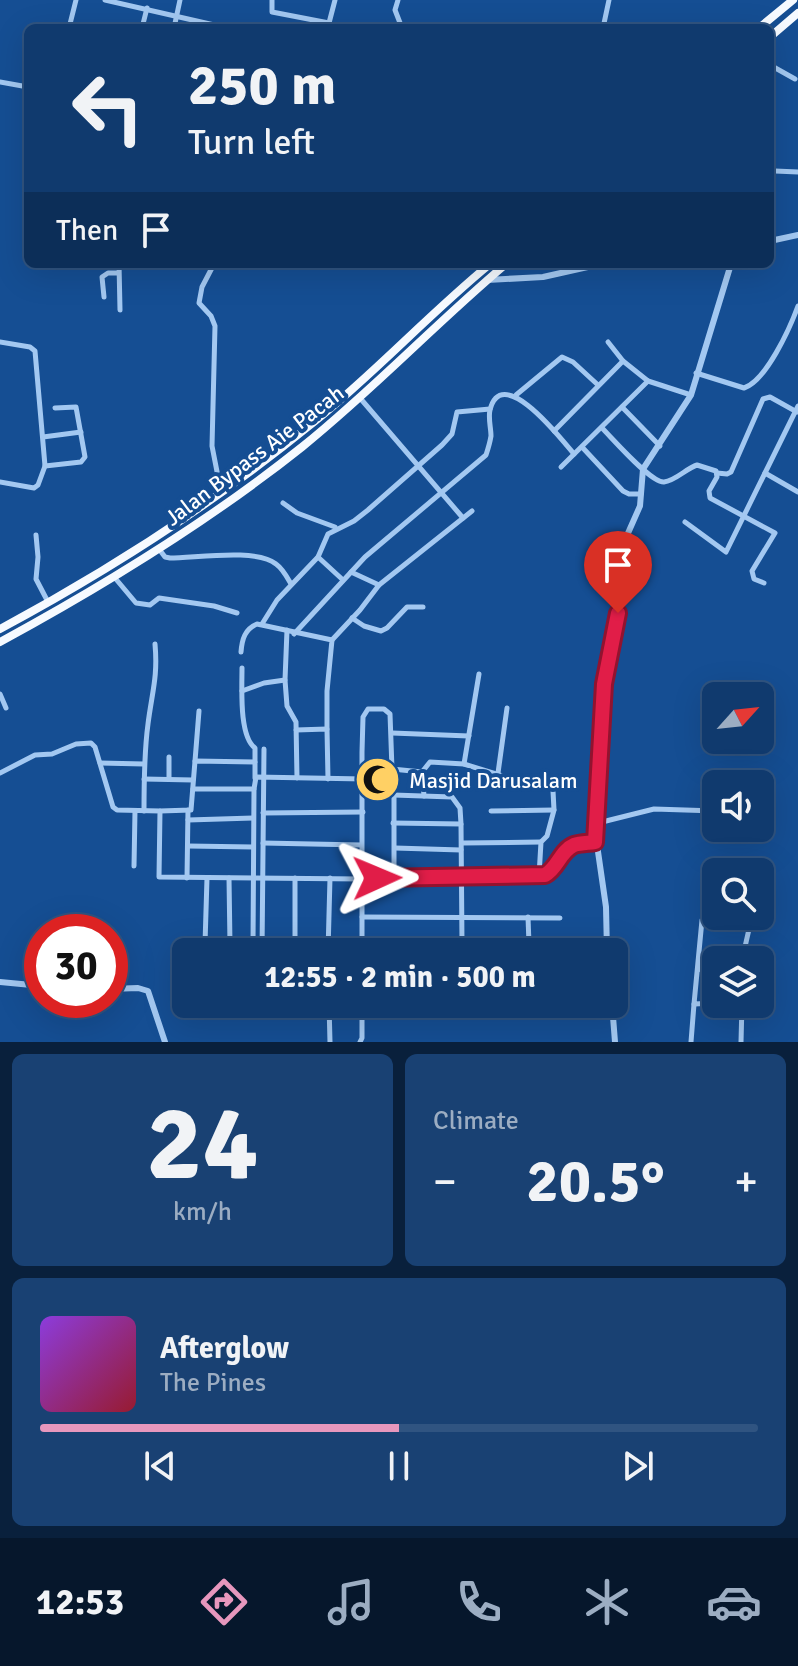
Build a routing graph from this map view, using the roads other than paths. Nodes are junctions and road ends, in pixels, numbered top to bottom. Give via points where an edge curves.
1 (76, 0) edge
2 (105, 0) edge
3 (180, 0) edge
4 (272, 0) edge
5 (335, 0) edge
6 (398, 0) edge
7 (609, 0) edge
8 (793, 0) edge
9 (147, 8) junction
10 (798, 13) edge
11 (177, 15) junction
12 (70, 24) edge
13 (143, 24) edge
14 (175, 24) edge
15 (212, 24) edge
16 (323, 24) edge
17 (331, 24) edge
18 (400, 24) edge
19 (604, 24) edge
20 (764, 24) edge
21 (774, 34) edge
22 (774, 67) edge
23 (795, 79) dead end
24 (0, 82) edge
25 (24, 86) edge
26 (775, 171) dead end
27 (798, 172) edge
28 (798, 235) edge
29 (774, 240) edge
30 (119, 268) edge
31 (212, 268) edge
32 (481, 268) edge
33 (501, 268) edge
34 (583, 268) edge
35 (730, 268) edge
36 (118, 273) junction
37 (487, 280) junction
38 (104, 297) dead end
39 (798, 306) edge
40 (120, 310) dead end
41 (795, 322) edge
42 (0, 342) edge
43 (608, 342) dead end
44 (623, 361) junction
45 (695, 373) junction
46 (648, 381) junction
47 (599, 385) junction
48 (516, 395) junction
49 (691, 395) junction
50 (360, 397) junction
51 (622, 407) junction
52 (55, 408) dead end
53 (490, 409) junction
54 (797, 410) edge
55 (602, 428) junction
56 (554, 431) junction
57 (81, 432) junction
58 (43, 437) junction
59 (660, 446) junction
60 (582, 447) junction
61 (574, 454) junction
62 (45, 466) junction
63 (419, 467) junction
64 (561, 467) dead end
65 (643, 469) junction
66 (717, 473) junction
67 (765, 473) junction
68 (0, 482) edge
69 (221, 492) junction
70 (798, 492) edge
71 (441, 494) junction
72 (641, 494) junction
73 (283, 503) dead end
74 (472, 511) dead end
75 (744, 515) junction
76 (463, 518) junction
77 (685, 522) dead end
78 (336, 528) junction
79 (36, 535) dead end
80 (159, 549) junction
81 (318, 557) junction
82 (104, 569) junction
83 (350, 572) junction
84 (115, 578) junction
85 (343, 580) junction
86 (764, 583) dead end
87 (291, 584) junction
88 (379, 585) junction
89 (48, 602) junction
90 (423, 607) dead end
91 (237, 613) dead end
92 (352, 618) junction
93 (262, 624) junction
94 (0, 629) edge
95 (287, 630) junction
96 (294, 634) junction
97 (332, 640) junction
98 (0, 642) edge
99 (155, 644) dead end
100 (241, 652) dead end
101 (242, 668) dead end
102 (479, 674) dead end
103 (285, 680) junction
104 (242, 691) junction
105 (0, 694) edge
106 (6, 708) dead end
107 (507, 708) dead end
108 (199, 711) dead end
109 (327, 729) junction
110 (296, 730) junction
111 (392, 733) junction
112 (469, 736) junction
113 (264, 749) dead end
114 (169, 757) dead end
115 (195, 761) junction
116 (255, 762) junction
117 (100, 763) junction
118 (144, 764) junction
119 (464, 764) junction
120 (422, 772) junction
121 (0, 773) edge
122 (498, 773) junction
123 (259, 778) junction
124 (297, 778) junction
125 (144, 779) junction
126 (169, 779) junction
127 (328, 779) junction
128 (364, 779) junction
129 (193, 780) junction
130 (193, 789) junction
131 (254, 789) junction
132 (364, 794) junction
133 (394, 794) junction
134 (424, 796) junction
135 (188, 810) junction
136 (554, 810) junction
137 (135, 811) junction
138 (144, 811) junction
139 (160, 811) junction
140 (491, 811) dead end
141 (702, 811) edge
142 (363, 812) junction
143 (263, 813) junction
144 (253, 818) junction
145 (188, 820) junction
146 (393, 823) junction
147 (461, 824) junction
148 (594, 824) junction
149 (541, 842) junction
150 (595, 842) junction
151 (263, 843) junction
152 (361, 845) junction
153 (188, 846) junction
154 (462, 846) junction
155 (253, 847) junction
156 (395, 848) junction
157 (134, 866) dead end
158 (539, 876) junction
159 (462, 877) junction
160 (187, 878) junction
161 (207, 878) junction
162 (229, 878) junction
163 (262, 878) junction
164 (295, 878) junction
165 (330, 878) junction
166 (394, 878) junction
167 (253, 879) junction
168 (361, 879) junction
169 (362, 917) junction
170 (462, 917) junction
171 (528, 917) junction
172 (560, 918) dead end
173 (702, 920) dead end
174 (205, 938) edge
175 (230, 938) edge
176 (253, 938) edge
177 (262, 938) edge
178 (295, 938) edge
179 (328, 938) edge
180 (362, 938) edge
181 (462, 938) edge
182 (529, 938) edge
183 (607, 938) edge
184 (698, 969) junction
185 (702, 970) edge
186 (0, 982) edge
187 (24, 984) edge
188 (128, 988) edge
189 (694, 1004) junction
190 (702, 1004) edge
191 (329, 1018) edge
192 (362, 1018) edge
193 (613, 1018) edge
194 (742, 1018) edge
195 (165, 1042) edge
196 (330, 1042) edge
197 (360, 1042) edge
198 (615, 1042) edge
199 (691, 1042) edge
200 (741, 1042) edge

1 - 12 street
2 - 9 street
3 - 11 street
4 - 16 street via 272,12
5 - 17 street
6 - 18 street
7 - 19 street
8 - 20 highway
9 - 11 street
9 - 13 street
10 - 21 highway
11 - 14 street
11 - 15 street
22 - 23 street
24 - 25 street
26 - 27 street
28 - 29 street
30 - 36 street
31 - 69 street via 199,303 215,326 212,446
32 - 69 highway via 317,420
33 - 37 highway, Jalan Bypass Aie Pacah
34 - 37 street
35 - 45 street
36 - 38 street via 102,277
36 - 40 street
37 - 50 highway, Jalan Bypass Aie Pacah
39 - 41 street
41 - 45 street via 749,387
42 - 58 street via 35,351
43 - 44 street
44 - 46 street
44 - 47 street
45 - 49 street
46 - 49 street
46 - 51 street
47 - 48 street via 562,357
47 - 56 street
48 - 53 street via 498,398
48 - 56 street
49 - 59 street
50 - 63 street
50 - 80 highway, Jalan Bypass Aie Pacah via 302,447
51 - 55 street
51 - 59 street
52 - 57 street via 76,406
53 - 63 street via 457,412 452,434
53 - 71 street via 486,455
54 - 66 street via 770,397 763,399 731,472
54 - 67 street
55 - 60 street
55 - 65 street
56 - 61 street
57 - 58 street
57 - 62 street via 83,461
58 - 62 street
59 - 65 street
60 - 61 street
60 - 72 street via 623,491
61 - 64 street
62 - 68 street via 34,488
63 - 71 street
63 - 78 street via 354,521
65 - 66 street via 663,482 697,465
65 - 72 street
66 - 75 street via 710,498
67 - 70 street
67 - 75 street
69 - 82 highway
71 - 76 street
71 - 83 street
72 - 148 street via 621,549
73 - 78 street
74 - 76 street
75 - 77 street via 726,552
75 - 86 street via 775,533 752,571 754,579
76 - 88 street
78 - 81 street
79 - 89 street via 36,579
80 - 84 highway, Jalan Bypass Aie Pacah
80 - 87 street via 170,558 266,559 278,565
81 - 85 street
81 - 87 street
82 - 84 highway
82 - 89 highway
83 - 85 street
83 - 88 street
84 - 91 street via 136,603 150,605 159,598
84 - 98 highway, Jalan Bypass Aie Pacah
85 - 96 street
87 - 93 street
88 - 92 street
89 - 94 highway
90 - 92 street via 407,607 382,631
92 - 97 street
93 - 95 street
93 - 100 street via 247,631
95 - 96 street
95 - 103 street
96 - 97 street
97 - 109 street
99 - 118 street via 158,672
101 - 104 street
102 - 112 street
103 - 104 street
103 - 110 street
104 - 116 street via 245,730 255,748
105 - 106 street
107 - 122 street
108 - 115 street
109 - 110 street
109 - 127 street
110 - 124 street
111 - 112 street
111 - 120 street via 392,769
111 - 128 street via 388,711 374,707 364,714
112 - 119 street
113 - 123 street
114 - 126 street
115 - 116 street
115 - 129 street
116 - 123 street
117 - 118 street
117 - 121 street via 95,747 84,742 35,755
117 - 137 street via 113,807
118 - 125 street
119 - 120 street via 430,762
119 - 122 street
120 - 134 street
122 - 136 street via 549,779
123 - 124 street
123 - 131 street
123 - 143 street
124 - 127 street
125 - 126 street
125 - 138 street
126 - 129 street
127 - 128 street
128 - 132 street
129 - 130 street
130 - 131 street
130 - 135 street
131 - 144 street
132 - 133 street
132 - 142 street
133 - 134 street
133 - 146 street
134 - 147 street via 452,797 460,808
135 - 139 street
135 - 145 street
136 - 140 street
136 - 149 street
137 - 138 street
137 - 157 street
138 - 139 street
139 - 160 street via 158,876
141 - 148 street via 654,809
142 - 143 street
142 - 152 street
143 - 151 street
144 - 145 street
144 - 155 street
145 - 153 street
146 - 147 street
146 - 156 street
147 - 154 street
148 - 150 street
149 - 154 street
149 - 158 street
150 - 158 street via 565,850 551,872
150 - 183 street
151 - 152 street
151 - 163 street
152 - 168 street
153 - 155 street
153 - 160 street
154 - 156 street
154 - 159 street
155 - 167 street
156 - 166 street
158 - 159 street
159 - 166 street
159 - 170 street
160 - 161 street
161 - 162 street
161 - 174 street
162 - 167 street
162 - 175 street
163 - 164 street
163 - 167 street
163 - 177 street
164 - 165 street
164 - 178 street
165 - 168 street
165 - 179 street
166 - 168 street
167 - 176 street
168 - 169 street
169 - 170 street
169 - 180 street
170 - 171 street
170 - 181 street
171 - 172 street
171 - 182 street
173 - 184 street
184 - 185 street
184 - 189 street
186 - 187 street
188 - 195 street via 148,991
189 - 190 street
189 - 199 street
191 - 196 street
192 - 197 street
193 - 198 street
194 - 200 street

